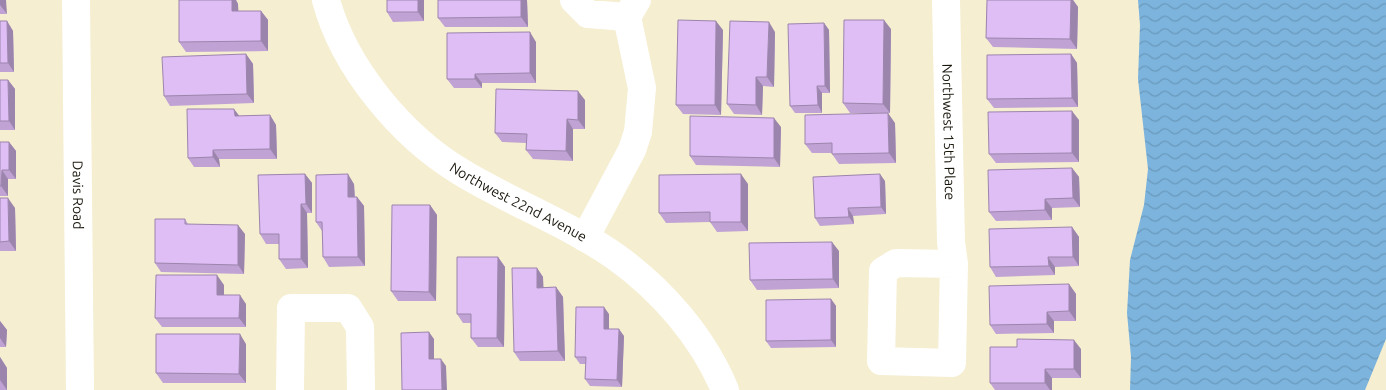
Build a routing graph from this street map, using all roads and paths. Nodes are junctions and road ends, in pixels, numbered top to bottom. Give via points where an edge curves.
1 (76, 0) edge
2 (326, 0) edge
3 (574, 0) edge
4 (946, 0) edge
5 (632, 9) edge
6 (585, 238) junction
7 (954, 264) dead end
8 (80, 390) edge
9 (290, 390) edge
10 (360, 390) edge
11 (725, 390) edge

1 - 8 street, Davis Road
2 - 6 street, Northwest 22nd Avenue via 345,46 367,83 393,116 425,146 460,171
3 - 5 street via 588,14
4 - 7 street, Northwest 15th Place
5 - 6 street via 642,88 638,132 632,150
6 - 11 street, Northwest 22nd Avenue via 636,273 678,315 704,350
9 - 10 street via 291,308 348,308 360,327

